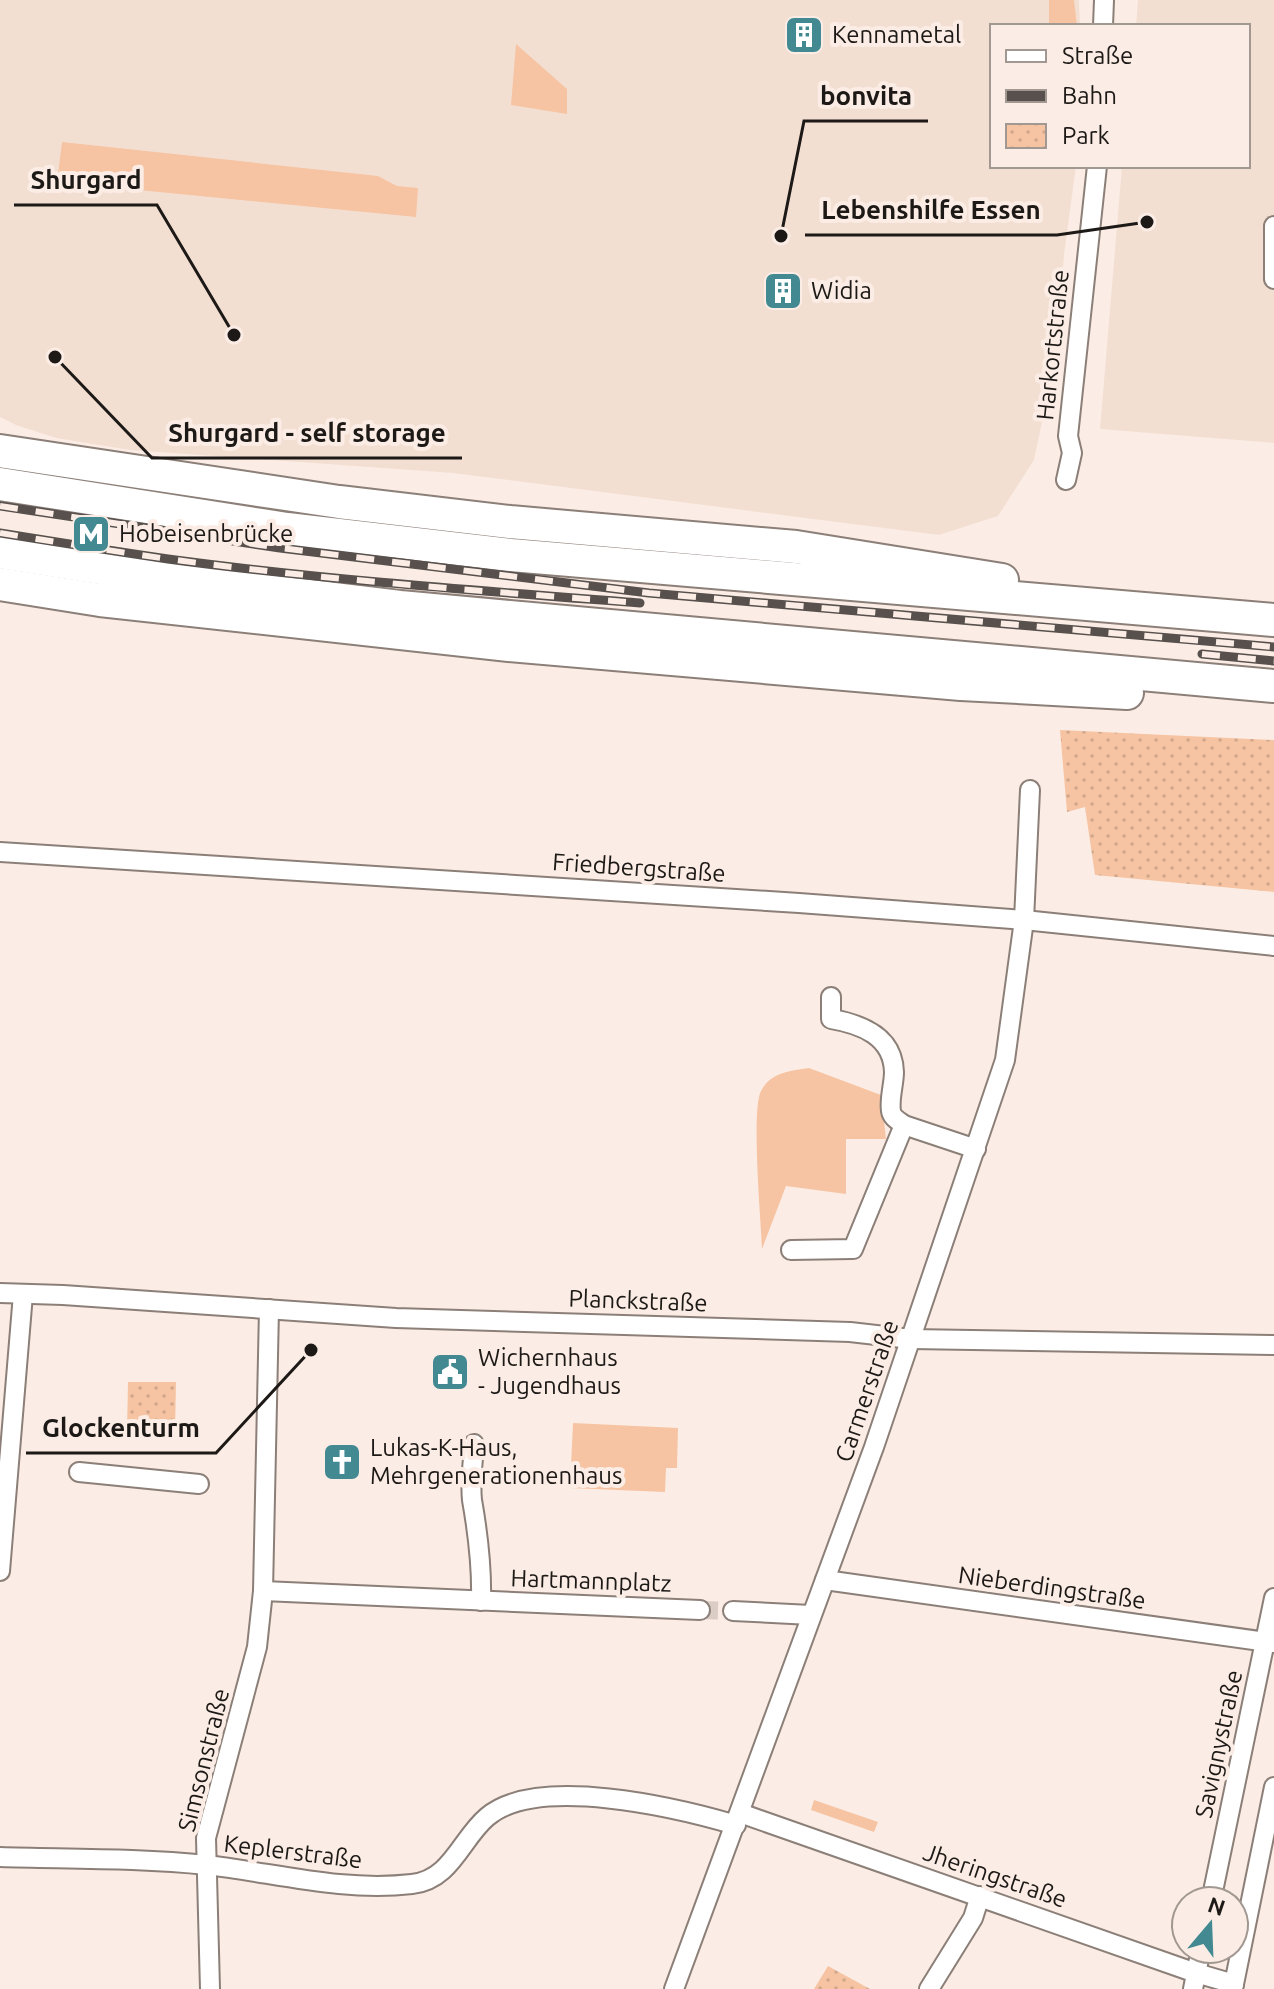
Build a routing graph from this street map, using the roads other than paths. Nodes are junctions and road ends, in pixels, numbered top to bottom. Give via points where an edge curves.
1 (1104, 0) edge
2 (1103, 24) edge
3 (1097, 168) edge
4 (1274, 226) edge
5 (1274, 279) edge
6 (2, 450) edge
7 (1066, 480) dead end
8 (0, 484) edge
9 (0, 552) edge
10 (6, 588) edge
11 (1109, 608) junction
12 (1274, 620) edge
13 (1271, 686) edge
14 (1030, 790) dead end
15 (0, 852) edge
16 (1024, 920) junction
17 (1274, 946) edge
18 (831, 997) dead end
19 (904, 1125) junction
20 (976, 1149) junction
21 (791, 1250) dead end
22 (0, 1293) edge
23 (23, 1294) junction
24 (269, 1309) junction
25 (911, 1339) junction
26 (1274, 1345) edge
27 (474, 1444) dead end
28 (79, 1472) dead end
29 (199, 1484) dead end
30 (0, 1571) edge
31 (825, 1580) junction
32 (263, 1591) junction
33 (1274, 1598) edge
34 (481, 1601) junction
35 (700, 1610) tunnel mouth
36 (733, 1611) tunnel mouth
37 (811, 1615) junction
38 (1270, 1642) edge
39 (1274, 1787) edge
40 (738, 1819) junction
41 (0, 1857) edge
42 (206, 1865) junction
43 (1215, 1885) edge
44 (980, 1896) junction
45 (1195, 1981) edge
46 (1234, 1986) edge
47 (210, 1989) edge
48 (674, 1989) edge
49 (929, 1989) edge

1 - 2 street
3 - 7 street, Harkortstraße
4 - 5 street
6 - 11 highway via 339,502 796,547 989,577
8 - 11 highway via 287,529 511,555
9 - 13 highway via 400,607
10 - 13 highway via 509,645 961,684 1123,693
11 - 12 highway
14 - 16 street, Carmerstraße
15 - 16 street, Friedbergstraße
16 - 17 street, Friedbergstraße
16 - 20 street, Carmerstraße via 1005,1060
18 - 19 street via 831,1019 870,1031 889,1051 894,1069 891,1112
19 - 20 street
19 - 21 street via 853,1249
20 - 25 street, Carmerstraße
22 - 23 street, Planckstraße
23 - 24 street, Planckstraße
23 - 30 street
24 - 25 street, Planckstraße via 850,1332
24 - 32 street, Simsonstraße
25 - 26 street, Planckstraße
25 - 31 street, Carmerstraße
27 - 34 street via 472,1498 480,1543
28 - 29 street
31 - 37 street, Carmerstraße
31 - 38 street, Nieberdingstraße
32 - 34 street
32 - 42 street, Simsonstraße via 257,1647 206,1838
33 - 38 street, Savignystraße
34 - 35 street, Hartmannplatz
36 - 37 street
37 - 40 street, Carmerstraße
38 - 43 street, Savignystraße
39 - 46 street
40 - 42 street, Keplerstraße via 638,1801 542,1798 490,1814 446,1869 415,1884 340,1886
40 - 44 street, Jheringstraße
40 - 48 street, Carmerstraße
41 - 42 street, Keplerstraße
42 - 47 street, Simsonstraße
44 - 45 street, Jheringstraße
44 - 49 street via 973,1918
45 - 46 street, Jheringstraße

